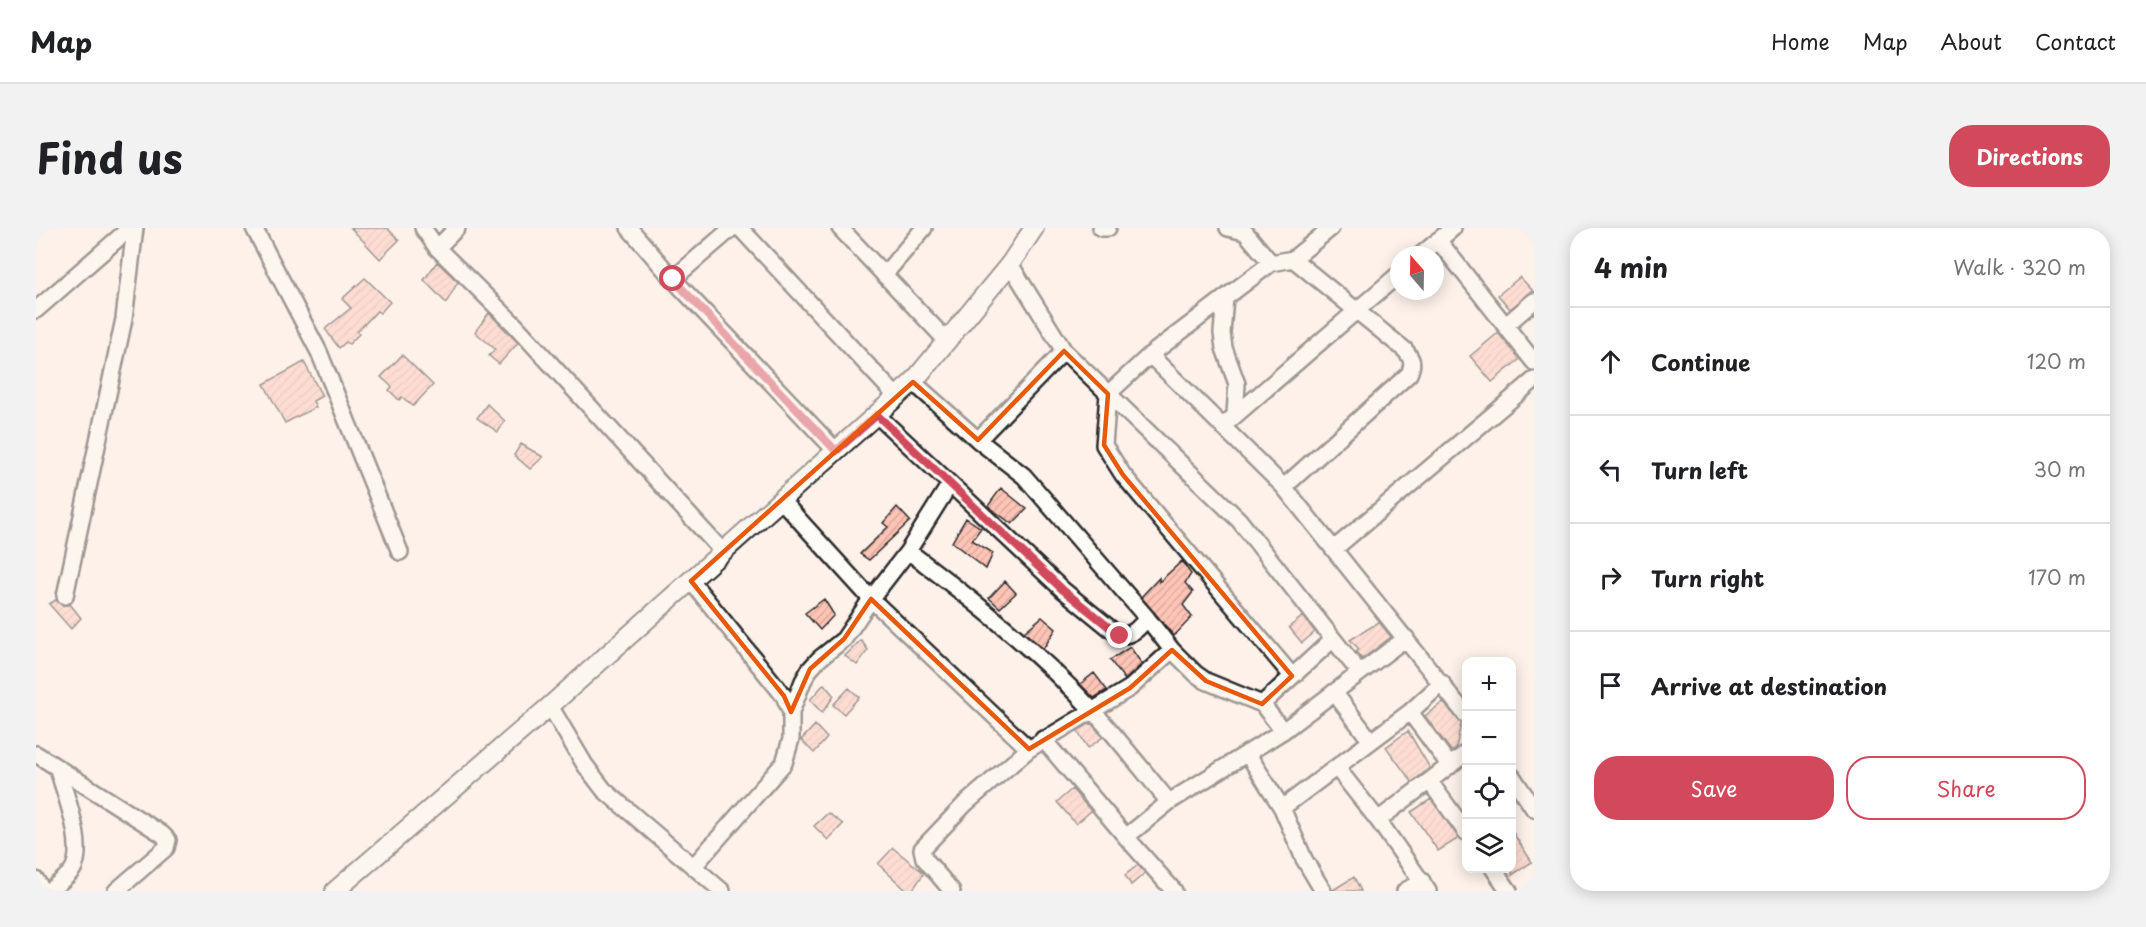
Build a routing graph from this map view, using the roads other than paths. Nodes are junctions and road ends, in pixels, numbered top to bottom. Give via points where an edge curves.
1 (129, 228) edge
2 (135, 228) edge
3 (254, 228) edge
4 (423, 228) edge
5 (457, 228) edge
6 (629, 228) edge
7 (732, 228) edge
8 (740, 228) edge
9 (840, 228) edge
10 (924, 228) edge
11 (1034, 228) edge
12 (1101, 228) edge
13 (1107, 228) edge
14 (1228, 228) edge
15 (1331, 228) edge
16 (1452, 228) edge
17 (1438, 240) junction
18 (1431, 246) edge
19 (437, 248) junction
20 (1293, 259) junction
21 (1271, 263) junction
22 (1010, 264) junction
23 (884, 275) junction
24 (673, 279) junction
25 (1390, 282) edge
26 (1225, 298) junction
27 (1534, 301) edge
28 (36, 310) edge
29 (1357, 310) junction
30 (1506, 325) junction
31 (947, 341) junction
32 (1064, 351) junction
33 (1149, 356) junction
34 (1534, 362) edge
35 (1534, 380) edge
36 (913, 382) junction
37 (1108, 394) junction
38 (897, 397) junction
39 (877, 415) junction
40 (1235, 415) junction
41 (1223, 426) junction
42 (978, 440) junction
43 (836, 451) junction
44 (950, 484) junction
45 (1284, 487) junction
46 (782, 501) junction
47 (1334, 549) junction
48 (908, 551) junction
49 (400, 552) dead end
50 (723, 552) junction
51 (691, 581) junction
52 (64, 596) dead end
53 (871, 599) junction
54 (1147, 618) junction
55 (1406, 638) junction
56 (1333, 639) junction
57 (1172, 650) junction
58 (1360, 673) junction
59 (1292, 676) junction
60 (1442, 683) junction
61 (1334, 692) junction
62 (1262, 704) junction
63 (550, 706) junction
64 (1092, 710) junction
65 (1464, 711) edge
66 (791, 712) junction
67 (1410, 712) junction
68 (1283, 731) junction
69 (1042, 739) junction
70 (1370, 740) junction
71 (1029, 749) junction
72 (1247, 753) junction
73 (36, 754) edge
74 (1462, 757) edge
75 (1450, 766) junction
76 (1337, 768) junction
77 (58, 770) junction
78 (1516, 781) edge
79 (1430, 782) junction
80 (1169, 802) junction
81 (1532, 802) edge
82 (1282, 808) junction
83 (1378, 820) junction
84 (1462, 825) edge
85 (1126, 837) junction
86 (694, 866) junction
87 (1496, 873) edge
88 (36, 880) edge
89 (1425, 886) edge
90 (43, 891) edge
91 (49, 891) edge
92 (116, 891) edge
93 (335, 891) edge
94 (722, 891) edge
95 (952, 891) edge
96 (1174, 891) edge
97 (1323, 891) edge
98 (1405, 891) edge
99 (1509, 891) edge

1 - 28 street
2 - 52 street via 124,319
3 - 49 street via 319,352
4 - 19 street
5 - 19 street
6 - 24 street
7 - 24 street
8 - 38 street
9 - 23 street
10 - 23 street
11 - 22 street
12 - 13 street
14 - 21 street via 1245,232
15 - 20 street
16 - 17 street
17 - 18 street
17 - 30 street
19 - 50 street via 515,325
20 - 21 street
20 - 29 street
21 - 26 street
22 - 31 street
22 - 32 street
23 - 31 street
24 - 43 street
25 - 29 street
26 - 33 street
26 - 40 street via 1222,333 1237,384
27 - 30 street
29 - 40 street
29 - 45 street via 1405,350 1413,365 1409,374
30 - 34 street
31 - 36 street
32 - 37 street
32 - 42 street
33 - 37 street
33 - 41 street
35 - 47 street
36 - 38 street
36 - 42 street
37 - 56 street via 1239,520
37 - 59 street via 1104,445 1122,475
38 - 39 street
39 - 43 street
39 - 44 street
40 - 41 street
41 - 45 street
42 - 54 street via 1024,476
43 - 46 street
44 - 48 street
44 - 54 street via 1063,590 1120,636 1136,631
45 - 47 street
46 - 50 street
46 - 53 street
47 - 55 street
48 - 53 street
48 - 64 street via 971,598
50 - 51 street
51 - 63 street
51 - 66 street via 784,696
53 - 66 street via 844,639 810,669
53 - 71 street
54 - 57 street
55 - 58 street
55 - 60 street
56 - 58 street
56 - 59 street
57 - 62 street via 1206,681
57 - 64 street via 1130,688
58 - 61 street
59 - 62 street
60 - 65 street
60 - 67 street
61 - 68 street
61 - 70 street
62 - 68 street
63 - 86 street via 604,790
63 - 93 street
64 - 69 street
64 - 80 street
66 - 86 street via 791,740 784,764
67 - 70 street
67 - 75 street
68 - 72 street
69 - 71 street
69 - 85 street
70 - 76 street
71 - 95 street via 965,804 922,849 924,858
72 - 80 street
72 - 82 street
73 - 77 street
74 - 75 street
75 - 79 street
76 - 82 street
76 - 83 street
77 - 91 street via 77,839 77,858 72,871
77 - 92 street via 168,840 166,848
78 - 81 street
79 - 83 street
79 - 84 street
80 - 85 street
82 - 97 street
83 - 89 street
85 - 96 street
86 - 94 street
87 - 99 street
88 - 90 street
89 - 98 street

